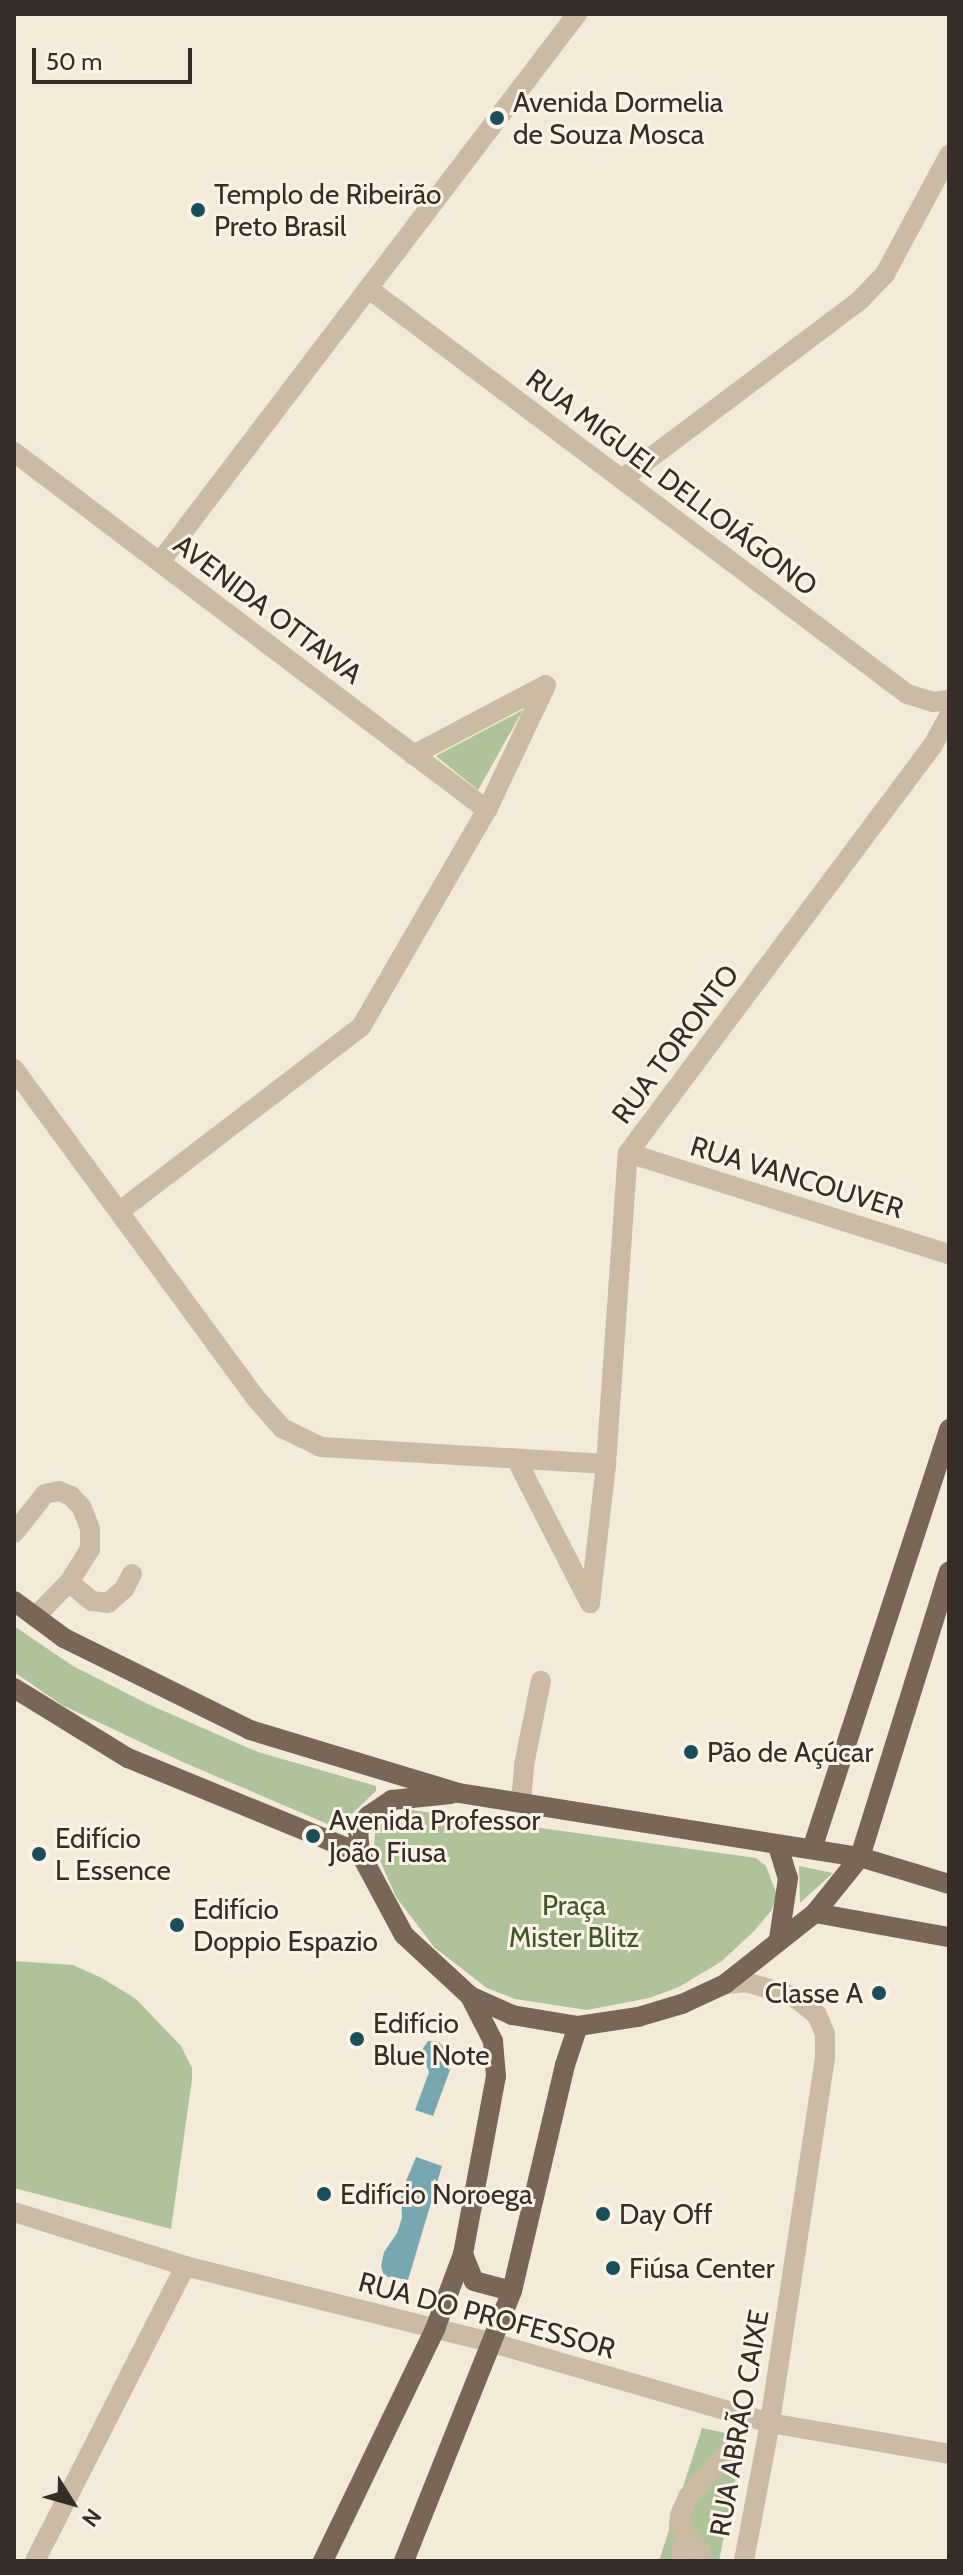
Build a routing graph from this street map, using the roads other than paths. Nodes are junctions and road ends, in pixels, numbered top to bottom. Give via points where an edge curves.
1 (577, 14) edge
2 (949, 155) edge
3 (369, 289) junction
4 (14, 452) edge
5 (622, 479) junction
6 (160, 562) junction
7 (949, 700) edge
8 (949, 716) edge
9 (413, 755) junction
10 (487, 810) junction
11 (18, 1082) edge
12 (628, 1153) junction
13 (120, 1211) junction
14 (949, 1254) edge
15 (949, 1429) edge
16 (517, 1461) junction
17 (606, 1464) junction
18 (14, 1533) edge
19 (949, 1572) edge
20 (132, 1574) dead end
21 (69, 1582) junction
22 (14, 1601) edge
23 (35, 1617) junction
24 (541, 1681) dead end
25 (14, 1688) edge
26 (459, 1793) junction
27 (521, 1802) junction
28 (778, 1846) junction
29 (812, 1849) junction
30 (360, 1853) junction
31 (860, 1857) junction
32 (949, 1884) edge
33 (815, 1913) junction
34 (949, 1937) edge
35 (779, 1939) junction
36 (725, 1984) junction
37 (470, 1996) junction
38 (578, 2026) junction
39 (14, 2212) edge
40 (463, 2254) junction
41 (185, 2266) junction
42 (512, 2291) junction
43 (435, 2329) junction
44 (493, 2343) junction
45 (770, 2423) junction
46 (732, 2447) dead end
47 (949, 2454) edge
48 (692, 2556) edge
49 (35, 2561) edge
50 (323, 2561) edge
51 (404, 2561) edge
52 (744, 2561) edge

1 - 3 street
2 - 5 street via 885,274 860,300
3 - 5 street, RUA MIGUEL DELLOIÁGONO
3 - 6 street
4 - 6 street, AVENIDA OTTAWA
5 - 7 street, RUA MIGUEL DELLOIÁGONO via 907,694 933,702
6 - 9 street, AVENIDA OTTAWA
8 - 12 street, RUA TORONTO via 933,745
9 - 10 street, AVENIDA OTTAWA
9 - 10 street via 546,685
10 - 13 street via 361,1027
11 - 13 street
12 - 14 street, RUA VANCOUVER
12 - 17 street, RUA TORONTO
13 - 16 street via 282,1428 321,1447
15 - 29 main road
16 - 17 street
16 - 17 street, RUA TORONTO via 590,1603
18 - 21 street via 45,1494 59,1491 71,1496 90,1529 90,1549
19 - 31 main road
20 - 21 street via 108,1603 92,1601
21 - 23 street
22 - 23 main road
23 - 26 main road via 64,1638 250,1730
24 - 27 street
25 - 30 main road via 128,1758
26 - 27 main road
26 - 30 main road via 392,1800 368,1816 358,1831
27 - 28 main road
28 - 29 main road
28 - 35 main road via 788,1878
29 - 31 main road
30 - 37 main road via 404,1935
31 - 32 main road
31 - 33 main road
33 - 34 main road
33 - 35 main road
35 - 36 main road
36 - 38 main road via 667,2009
36 - 45 street, RUA ABRÃO CAIXE via 746,1982 793,1996 817,2015 825,2034
37 - 38 main road via 512,2015
37 - 40 main road via 493,2041 496,2076
38 - 42 main road
39 - 41 street, RUA DO PROFESSOR
40 - 42 main road via 474,2281
40 - 43 main road
41 - 43 street, RUA DO PROFESSOR
41 - 49 street
42 - 44 main road
43 - 44 street, RUA DO PROFESSOR
43 - 50 main road
44 - 45 street, RUA DO PROFESSOR
44 - 51 main road
45 - 47 street, RUA DO PROFESSOR
45 - 52 street, RUA ABRÃO CAIXE
46 - 48 street via 688,2497 680,2515 679,2526

